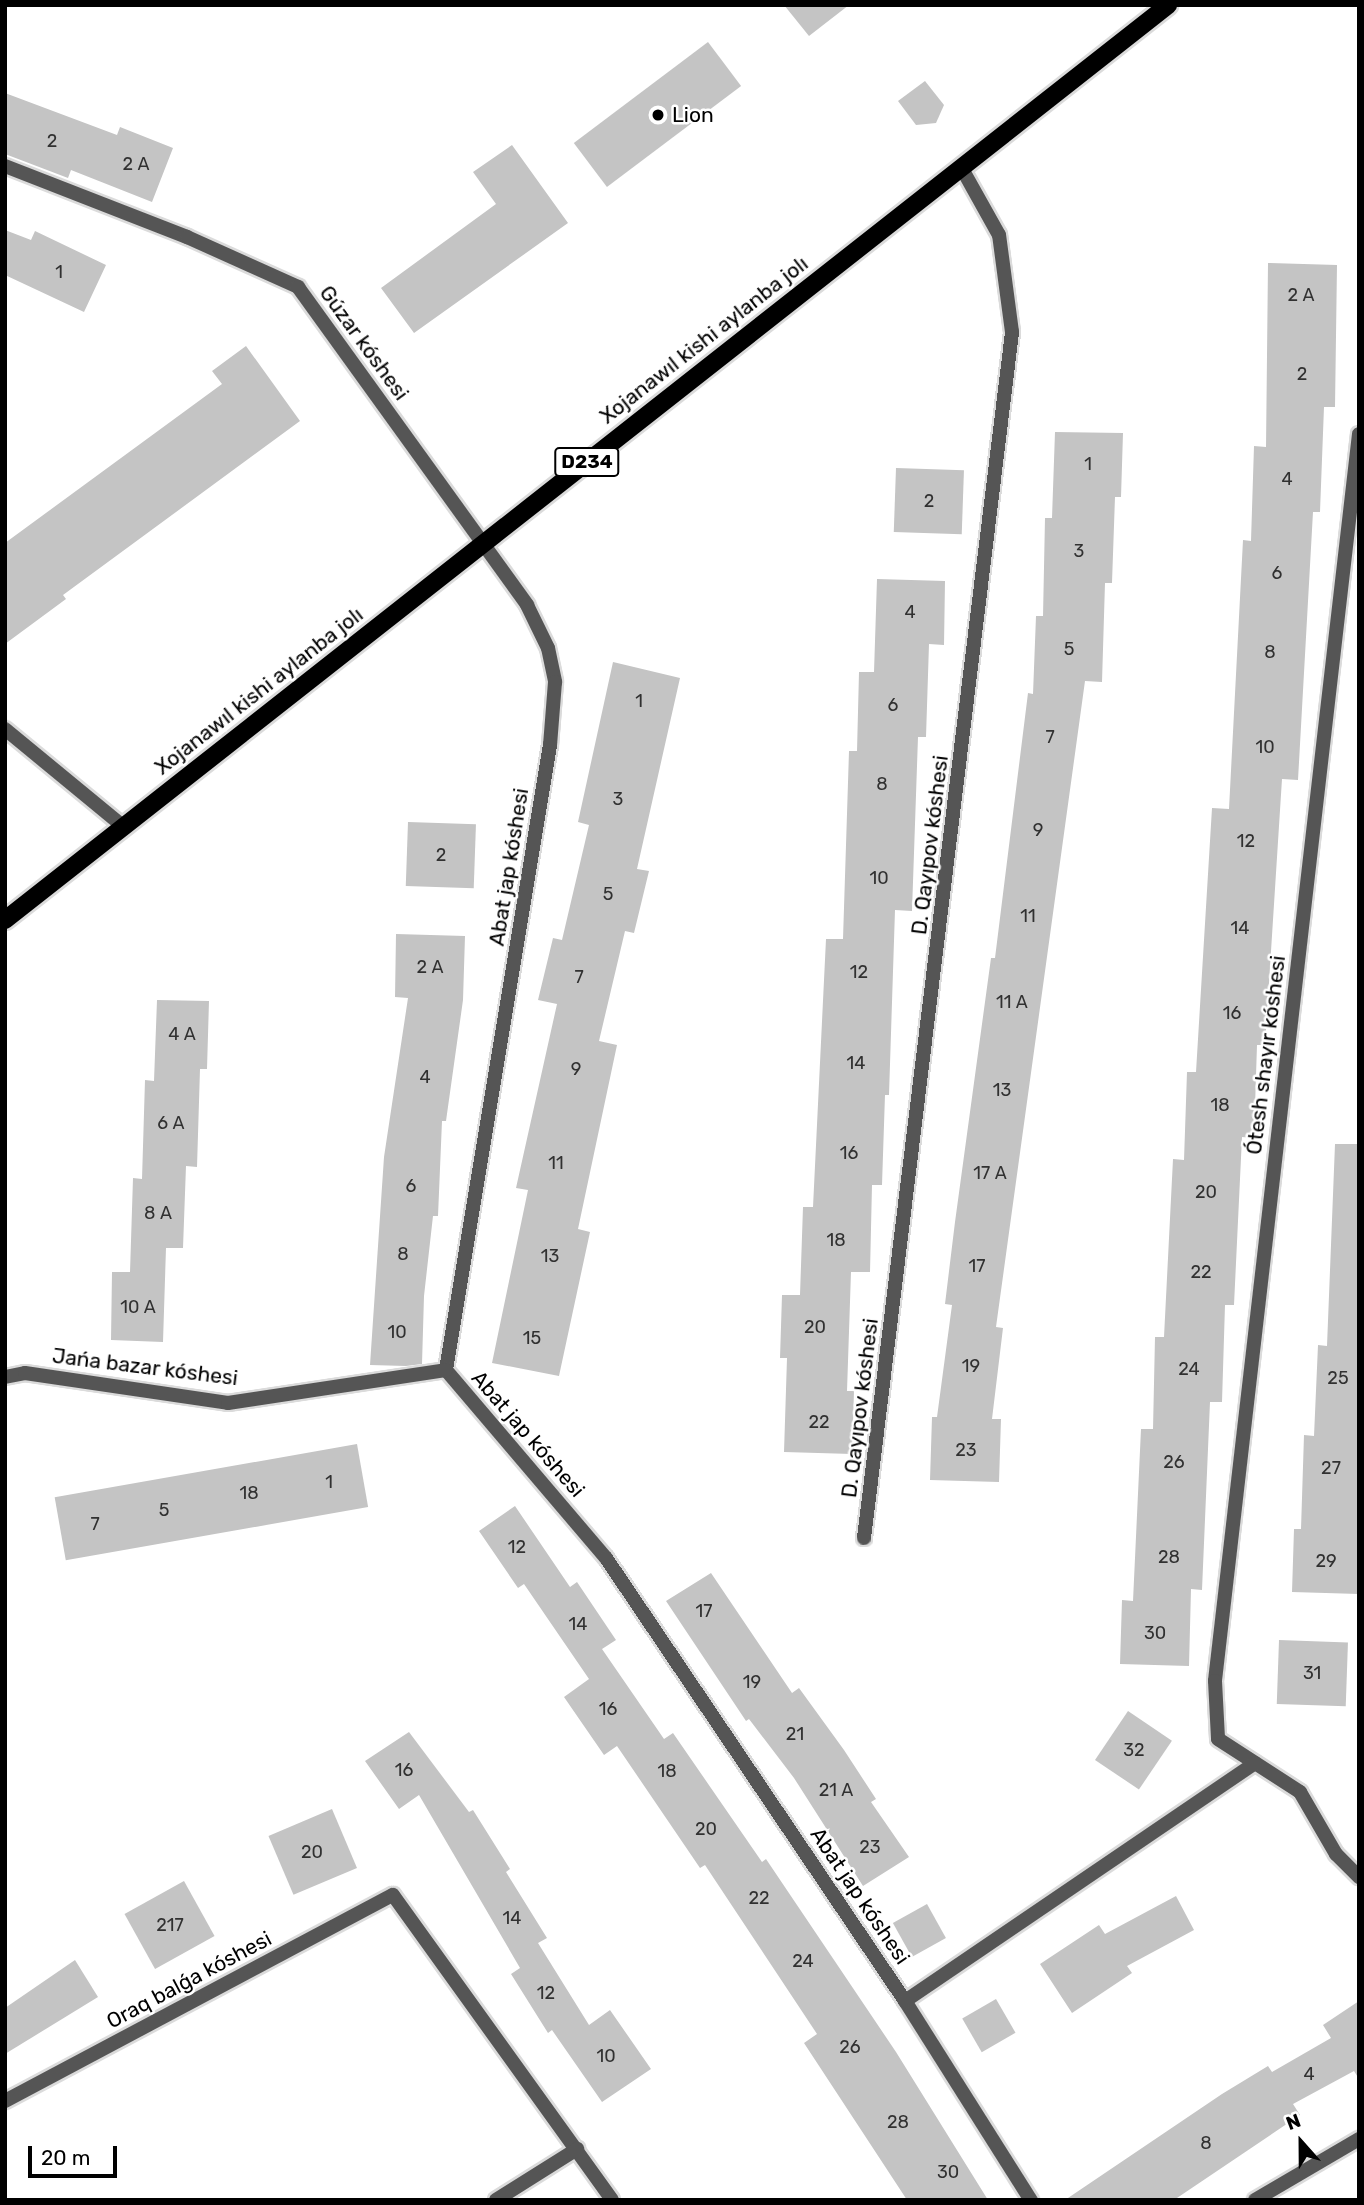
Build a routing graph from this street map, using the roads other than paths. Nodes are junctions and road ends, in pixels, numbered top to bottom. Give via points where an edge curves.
1 (1168, 5) edge
2 (5, 166) edge
3 (961, 167) junction
4 (1359, 434) edge
5 (484, 544) junction
6 (5, 729) edge
7 (124, 827) junction
8 (5, 920) edge
9 (446, 1370) junction
10 (5, 1377) edge
11 (864, 1538) dead end
12 (1255, 1763) junction
13 (1359, 1877) edge
14 (905, 2001) junction
15 (5, 2101) edge
16 (1359, 2139) edge
17 (577, 2149) junction
18 (496, 2200) edge
19 (612, 2200) edge
20 (1031, 2200) edge
21 (1255, 2200) edge

1 - 3 main road, Xojanawıl kishi aylanba jolı / D234
2 - 5 street, Gúzar kóshesi via 187,237 298,287
3 - 5 main road, Xojanawıl kishi aylanba jolı / D234
3 - 11 street, D. Qayıpov kóshesi via 999,235 1012,332
4 - 12 street, Ótesh shayır kóshesi via 1215,1681 1218,1739
5 - 7 main road, Xojanawıl kishi aylanba jolı / D234
5 - 9 street, Abat jap kóshesi via 527,606 548,648 555,682 551,745
6 - 7 street
7 - 8 main road, Xojanawıl kishi aylanba jolı / D234
9 - 10 street, Jańa bazar kóshesi via 228,1402 25,1373
9 - 14 street, Abat jap kóshesi via 606,1558
12 - 13 street via 1300,1792 1336,1854
12 - 14 street
14 - 20 street, Abat jap kóshesi
15 - 17 street, Oraq balǵa kóshesi via 393,1895
16 - 21 street
17 - 18 street
17 - 19 street

